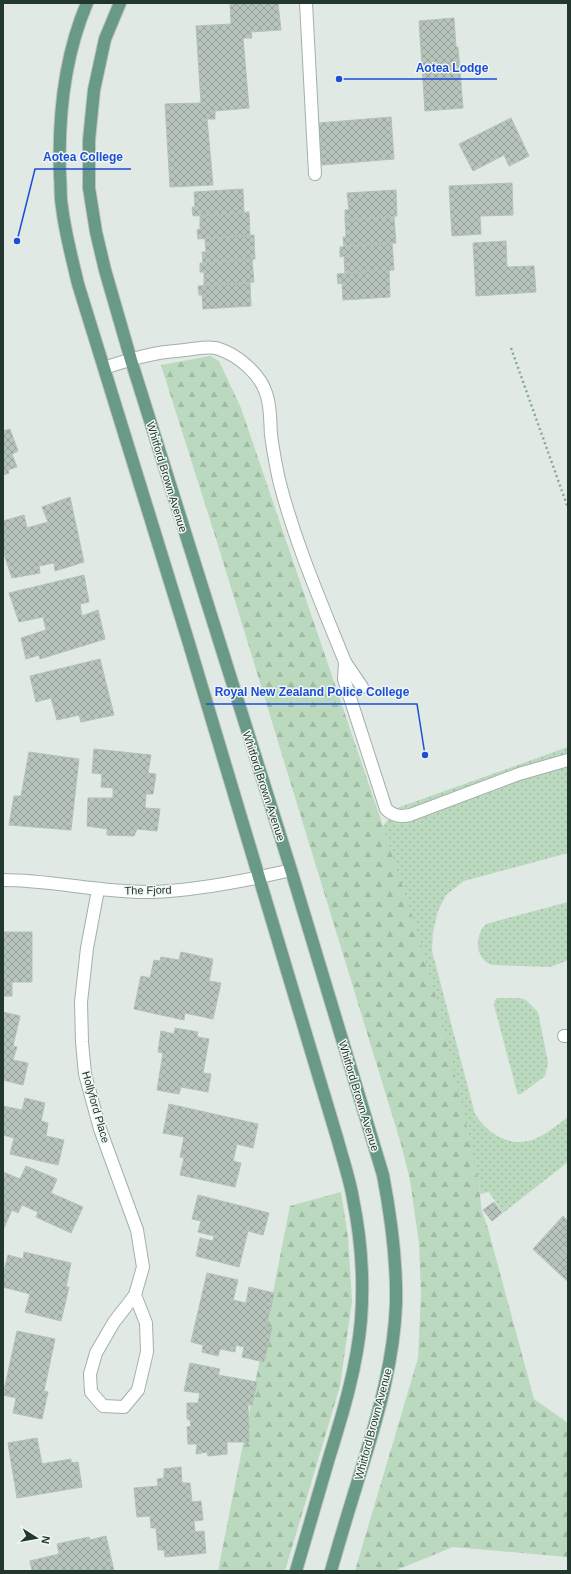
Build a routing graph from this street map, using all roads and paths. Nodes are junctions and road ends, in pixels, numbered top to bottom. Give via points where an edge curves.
1 (87, 3) edge
2 (120, 3) edge
3 (306, 3) edge
4 (315, 174) dead end
5 (511, 348) dead end
6 (131, 360) junction
7 (104, 368) junction
8 (568, 508) edge
9 (345, 662) junction
10 (362, 687) dead end
11 (568, 760) edge
12 (291, 870) junction
13 (258, 878) junction
14 (3, 880) edge
15 (98, 890) junction
16 (135, 1295) junction
17 (296, 1571) edge
18 (331, 1571) edge

1 - 7 main road via 70,56 58,141 61,205 67,240
2 - 6 main road, Whitford Brown Avenue via 105,39 94,90 89,140 89,188 105,270
3 - 4 street
5 - 8 path
6 - 7 street
6 - 9 street via 158,353 218,348 232,354 252,370 266,393 271,437 291,525
6 - 12 main road, Whitford Brown Avenue
7 - 13 main road
9 - 10 street
9 - 11 street via 344,679 386,809 391,814 401,817 410,815 519,774
12 - 13 street, The Fjord
12 - 18 main road, Whitford Brown Avenue via 383,1175 394,1248 396,1304 388,1372 378,1416
13 - 15 street, The Fjord via 205,888 151,892
13 - 17 main road via 338,1141 353,1199 360,1255 361,1319 351,1381
14 - 15 street, The Fjord
15 - 16 street, Hollyford Place via 87,948 82,994 82,1042 85,1074 100,1129 137,1230 143,1267
16 - 16 street, Hollyford Place via 146,1323 147,1352 138,1390 124,1407 103,1406 91,1392 90,1374 96,1353 114,1322

